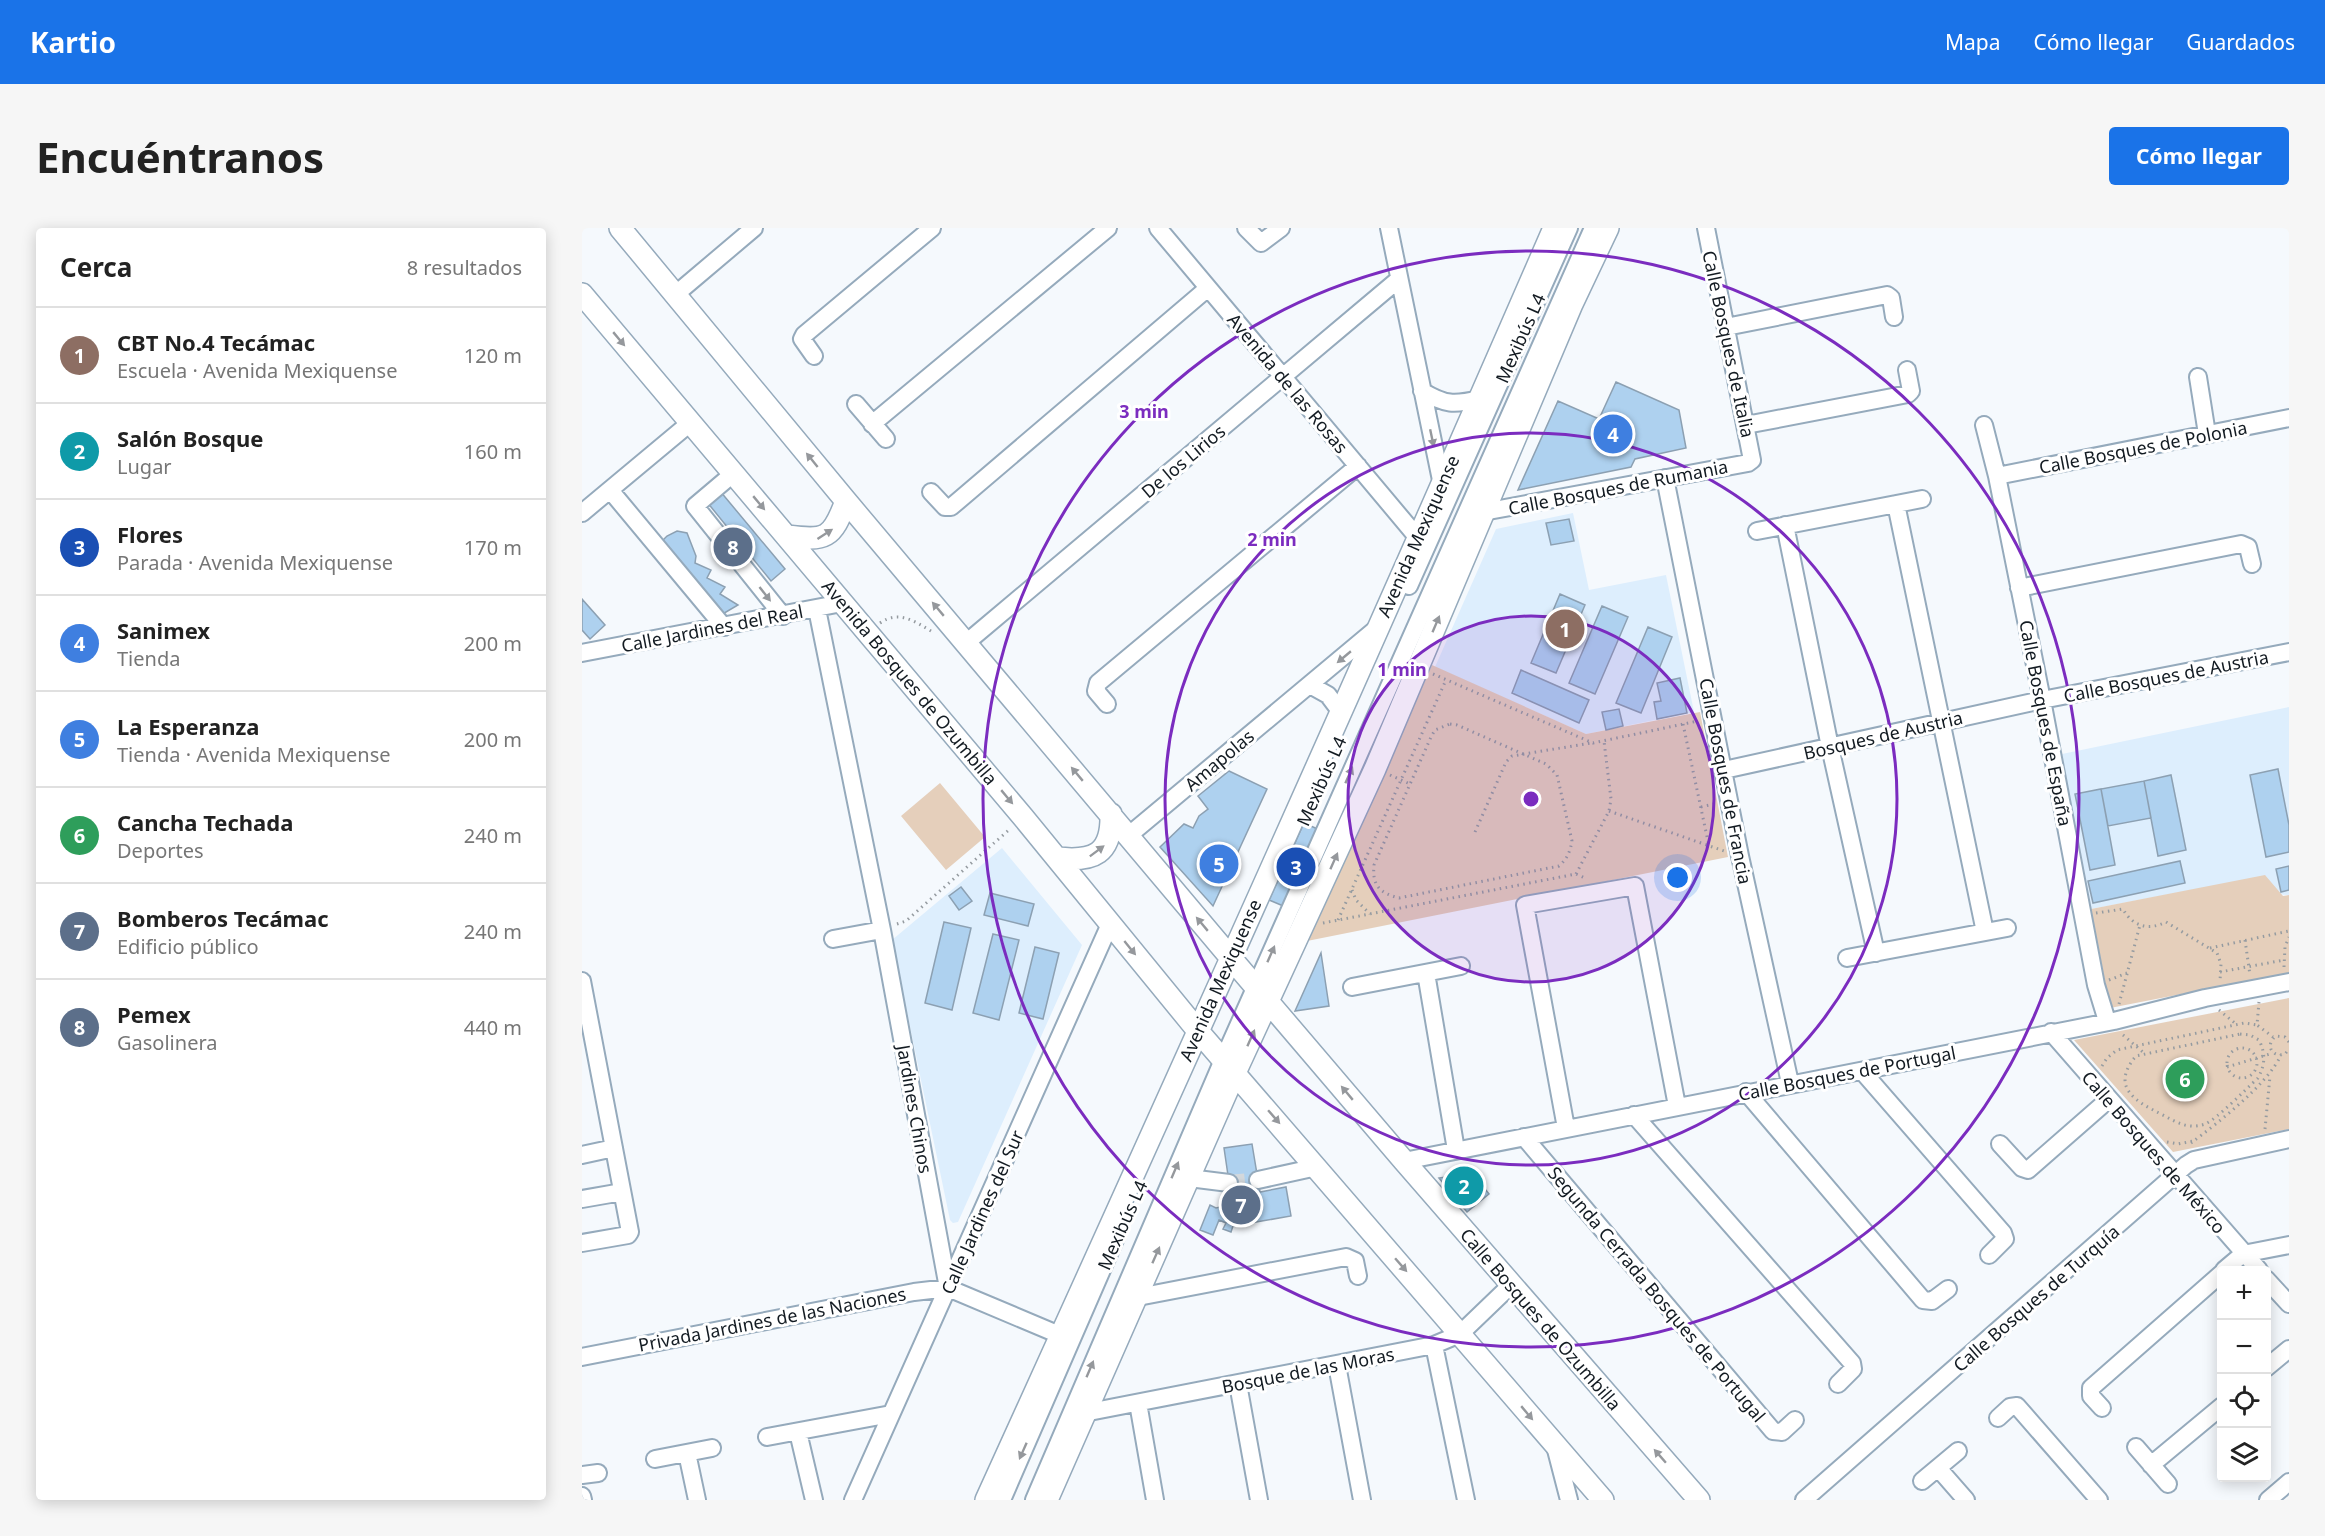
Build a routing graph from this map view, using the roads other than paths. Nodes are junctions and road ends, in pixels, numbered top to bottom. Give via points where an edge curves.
1 (620, 228) edge
2 (754, 228) edge
3 (932, 228) edge
4 (1108, 228) edge
5 (1158, 228) edge
6 (1246, 228) edge
7 (1281, 228) edge
8 (1389, 228) edge
9 (1554, 228) edge
10 (1569, 228) edge
11 (1593, 228) edge
12 (1608, 228) edge
13 (1708, 228) edge
14 (1400, 279) junction
15 (1208, 288) junction
16 (582, 294) edge
17 (675, 294) junction
18 (1894, 317) dead end
19 (1726, 327) junction
20 (814, 356) dead end
21 (1907, 370) dead end
22 (1284, 376) junction
23 (2198, 377) dead end
24 (1422, 391) junction
25 (1480, 399) junction
26 (856, 404) dead end
27 (2288, 422) edge
28 (690, 423) junction
29 (872, 424) junction
30 (1746, 425) junction
31 (1984, 425) dead end
32 (2207, 434) junction
33 (886, 439) dead end
34 (1752, 460) joint
35 (1358, 466) junction
36 (734, 473) junction
37 (1997, 476) junction
38 (1665, 478) junction
39 (1442, 485) junction
40 (610, 490) junction
41 (931, 492) dead end
42 (1922, 499) dead end
43 (846, 501) junction
44 (1896, 504) junction
45 (1483, 512) junction
46 (582, 513) edge
47 (1785, 525) junction
48 (1757, 531) dead end
49 (787, 536) junction
50 (1418, 538) junction
51 (2252, 564) dead end
52 (2019, 588) junction
53 (842, 603) junction
54 (817, 609) junction
55 (783, 616) junction
56 (724, 627) junction
57 (1377, 629) junction
58 (966, 643) junction
59 (582, 652) edge
60 (2289, 652) edge
61 (1310, 685) junction
62 (2042, 700) junction
63 (1107, 704) dead end
64 (1340, 711) junction
65 (1940, 722) junction
66 (1830, 747) junction
67 (1724, 770) junction
68 (1111, 814) junction
69 (1128, 836) junction
70 (1057, 858) junction
71 (1110, 924) junction
72 (2007, 928) dead end
73 (882, 930) junction
74 (1985, 932) junction
75 (833, 939) dead end
76 (1876, 953) junction
77 (1847, 958) dead end
78 (1234, 961) junction
79 (1461, 966) dead end
80 (1426, 973) junction
81 (582, 981) edge
82 (2287, 982) edge
83 (1352, 987) dead end
84 (1262, 993) junction
85 (2110, 1021) junction
86 (2051, 1032) junction
87 (1201, 1034) junction
88 (1229, 1066) junction
89 (1862, 1071) junction
90 (1790, 1083) junction
91 (1746, 1092) junction
92 (2108, 1100) junction
93 (1677, 1106) junction
94 (1634, 1115) junction
95 (1566, 1128) junction
96 (1524, 1137) junction
97 (2289, 1139) edge
98 (2000, 1144) dead end
99 (614, 1148) junction
100 (1456, 1150) junction
101 (582, 1155) edge
102 (1404, 1161) junction
103 (1317, 1167) junction
104 (2175, 1176) junction
105 (1189, 1178) junction
106 (1258, 1179) tunnel mouth
107 (1229, 1183) tunnel mouth
108 (622, 1192) junction
109 (582, 1199) edge
110 (582, 1243) edge
111 (2289, 1245) edge
112 (2244, 1254) junction
113 (1989, 1255) dead end
114 (2230, 1266) edge
115 (2255, 1266) edge
116 (1358, 1276) dead end
117 (2217, 1277) edge
118 (2271, 1284) edge
119 (1511, 1285) junction
120 (948, 1288) junction
121 (1948, 1289) dead end
122 (1138, 1297) junction
123 (2289, 1304) edge
124 (1460, 1334) junction
125 (1062, 1336) junction
126 (1434, 1345) junction
127 (2289, 1349) edge
128 (582, 1357) edge
129 (2271, 1364) edge
130 (1337, 1365) junction
131 (1238, 1384) junction
132 (1838, 1384) dead end
133 (1138, 1403) junction
134 (2102, 1408) dead end
135 (2217, 1410) edge
136 (1084, 1413) junction
137 (891, 1414) junction
138 (1998, 1418) dead end
139 (1795, 1420) dead end
140 (798, 1432) junction
141 (767, 1437) dead end
142 (1555, 1446) junction
143 (2136, 1447) dead end
144 (712, 1448) dead end
145 (1958, 1451) dead end
146 (687, 1453) junction
147 (655, 1459) dead end
148 (2151, 1465) junction
149 (1938, 1468) junction
150 (1922, 1481) dead end
151 (2289, 1482) edge
152 (2168, 1484) dead end
153 (697, 1500) edge
154 (814, 1500) edge
155 (853, 1500) edge
156 (986, 1500) edge
157 (1002, 1500) edge
158 (1034, 1500) edge
159 (1047, 1500) edge
160 (1155, 1500) edge
161 (1259, 1500) edge
162 (1362, 1500) edge
163 (1466, 1500) edge
164 (1569, 1500) edge
165 (1603, 1500) edge
166 (1699, 1500) edge
167 (1804, 1500) edge
168 (1966, 1500) edge
169 (2099, 1500) edge
170 (2268, 1500) edge

1 - 17 main road
2 - 17 street
3 - 20 street via 804,335 803,343
4 - 29 street
5 - 15 street, Avenida de las Rosas
6 - 7 street via 1261,243
8 - 14 street
9 - 25 main road, Avenida Mexiquense
10 - 78 street, Mexibús L4
84 -> 11 street, Mexibús L4
12 - 45 main road
13 - 19 street, Calle Bosques de Italia
14 - 22 street, De los Lirios
14 - 24 street
15 - 22 street, Avenida de las Rosas
15 - 41 street via 951,507 945,507
16 -> 28 main road, Avenida Bosques de Ozumbilla
43 -> 17 main road
18 - 19 street via 1891,298 1887,296
19 - 30 street, Calle Bosques de Italia
21 - 30 street via 1911,391 1908,394
22 - 35 street, Avenida de las Rosas
22 - 58 street, De los Lirios
23 - 32 street
24 - 25 street via 1446,404
24 -> 39 street
25 - 39 main road, Avenida Mexiquense
26 - 29 street
27 - 32 street, Calle Bosques de Polonia
28 - 36 main road, Avenida Bosques de Ozumbilla
28 - 40 street
29 - 33 street
30 - 34 street, Calle Bosques de Italia
31 - 37 street, Calle Bosques de España
32 - 37 street, Calle Bosques de Polonia
34 - 38 street, Calle Bosques de Rumania
35 - 50 street, Avenida de las Rosas
35 - 63 street via 1098,683 1096,691
36 -> 49 main road, Avenida Bosques de Ozumbilla
36 -> 55 street via 695,506
37 - 52 street, Calle Bosques de España
38 - 45 street, Calle Bosques de Rumania
38 - 67 street, Calle Bosques de Francia
39 - 50 main road, Avenida Mexiquense
40 - 46 street
40 - 56 street
42 - 44 street
49 -> 43 main road via 814,540 827,535 838,522
58 -> 43 main road
44 - 47 street
44 - 65 street
84 -> 45 main road via 1304,927
47 - 48 street
47 - 66 street
49 - 53 main road, Avenida Bosques de Ozumbilla
50 - 57 main road, Avenida Mexiquense
51 - 52 street via 2248,548 2241,544
52 - 62 street, Calle Bosques de España
53 - 54 street, Calle Jardines del Real
53 -> 70 main road, Avenida Bosques de Ozumbilla
54 - 55 street, Calle Jardines del Real
54 - 73 street, Jardines Chinos
55 - 56 street, Calle Jardines del Real
56 - 59 street, Calle Jardines del Real
57 -> 61 street, Amapolas
57 - 64 main road, Avenida Mexiquense
68 -> 58 main road
60 - 62 street, Calle Bosques de Austria
61 - 64 street via 1328,695
61 - 69 street, Amapolas
62 - 65 street, Bosques de Austria
62 - 85 street, Calle Bosques de España via 2096,985
64 - 78 main road, Avenida Mexiquense
65 - 66 street, Bosques de Austria
65 - 74 street
66 - 67 street, Bosques de Austria
66 - 76 street
67 - 90 street, Calle Bosques de Francia
68 - 69 main road
70 -> 68 main road via 1080,860 1097,854 1111,830
78 -> 69 main road
70 - 71 main road, Avenida Bosques de Ozumbilla
71 -> 87 main road, Avenida Bosques de Ozumbilla
71 - 120 street, Calle Jardines del Sur
72 - 74 street
73 - 75 street
73 - 120 street, Jardines Chinos
74 - 76 street
76 - 77 street
78 - 84 main road
78 - 87 main road, Avenida Mexiquense
79 - 80 street
80 - 83 street
80 - 100 street
81 - 99 street
82 - 85 street, Calle Bosques de Portugal
88 -> 84 main road
102 -> 84 main road, Calle Bosques de Ozumbilla
85 - 86 street, Calle Bosques de Portugal
86 - 89 street, Calle Bosques de Portugal
86 - 92 street, Calle Bosques de México
87 - 88 main road, Avenida Bosques de Ozumbilla
87 - 125 main road, Avenida Mexiquense
87 -> 157 street, Mexibús L4
88 -> 103 main road
88 - 105 main road
158 -> 88 street, Mexibús L4
89 - 90 street, Calle Bosques de Portugal
89 - 113 street via 2003,1233 2005,1239
90 - 91 street, Calle Bosques de Portugal
91 - 93 street, Calle Bosques de Portugal
91 - 121 street via 1923,1300 1932,1301
92 - 98 street via 2028,1170
92 - 104 street, Calle Bosques de México
93 - 94 street, Calle Bosques de Portugal
93 - 95 street via 1635,886 1525,905
94 - 95 street, Calle Bosques de Portugal
94 - 132 street via 1852,1363 1850,1374
95 - 96 street, Calle Bosques de Portugal
96 - 100 street, Calle Bosques de Portugal
96 - 139 street, Segunda Cerrada Bosques de Portugal via 1773,1431 1782,1432
97 - 104 street, Calle Bosques de Turquía via 2194,1160
99 - 101 street
99 - 108 street
100 - 102 street, Calle Bosques de Portugal
102 - 119 main road, Calle Bosques de Ozumbilla
103 - 106 street
103 -> 124 main road
104 - 112 street, Calle Bosques de México
104 - 167 street, Calle Bosques de Turquía
105 - 107 street
122 -> 105 main road
108 - 109 street
108 - 110 street via 628,1235
111 - 112 street
112 - 114 street
112 - 115 street, Calle Bosques de México
116 - 122 street via 1355,1261 1346,1257
117 - 134 street via 2091,1388 2091,1396
118 - 123 street
119 - 124 street, Bosque de las Moras
166 -> 119 main road, Calle Bosques de Ozumbilla
120 - 125 street, Privada Jardines de las Naciones
120 - 128 street, Privada Jardines de las Naciones
120 - 137 street, Calle Jardines del Sur
122 - 136 main road
124 - 126 street, Bosque de las Moras
124 -> 142 main road
125 - 156 main road, Avenida Mexiquense
126 - 130 street, Bosque de las Moras
126 - 163 street
127 - 129 street
130 - 131 street, Bosque de las Moras
130 - 162 street
131 - 133 street, Bosque de las Moras
131 - 161 street
133 - 136 street, Bosque de las Moras
133 - 160 street
135 - 148 street
136 - 159 main road
137 - 140 street
137 - 155 street, Calle Jardines del Sur
138 - 169 street via 2017,1406
140 - 141 street
140 - 154 street
142 - 164 street
142 - 165 main road
143 - 148 street
144 - 146 street
145 - 149 street
146 - 147 street
146 - 153 street
148 - 152 street
149 - 150 street
149 - 168 street
151 - 170 street

